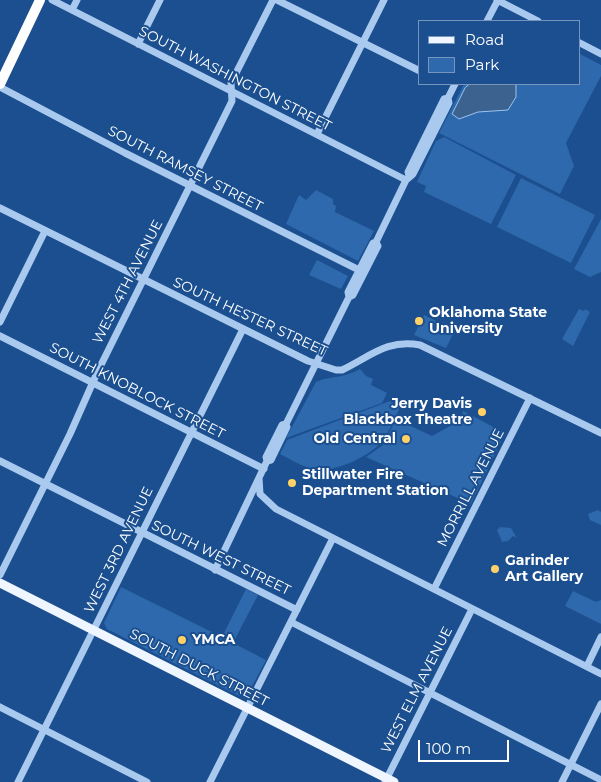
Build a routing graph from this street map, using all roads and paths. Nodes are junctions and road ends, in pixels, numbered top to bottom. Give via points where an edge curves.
1 (40, 0) edge
2 (52, 0) edge
3 (77, 0) edge
4 (160, 0) edge
5 (275, 0) edge
6 (384, 0) edge
7 (497, 0) edge
8 (72, 10) junction
9 (487, 20) edge
10 (536, 20) edge
11 (362, 43) junction
12 (138, 44) junction
13 (581, 44) edge
14 (601, 54) edge
15 (418, 70) edge
16 (0, 85) edge
17 (454, 86) edge
18 (232, 92) junction
19 (318, 134) junction
20 (408, 178) junction
21 (190, 185) junction
22 (0, 208) edge
23 (45, 231) junction
24 (376, 242) junction
25 (359, 270) junction
26 (144, 280) junction
27 (349, 297) junction
28 (0, 322) edge
29 (243, 329) junction
30 (0, 336) edge
31 (316, 364) junction
32 (93, 384) junction
33 (530, 398) junction
34 (191, 432) junction
35 (601, 433) edge
36 (0, 461) edge
37 (264, 469) junction
38 (259, 478) junction
39 (44, 484) junction
40 (142, 533) junction
41 (333, 538) junction
42 (215, 570) junction
43 (0, 575) edge
44 (0, 583) edge
45 (434, 589) junction
46 (472, 609) junction
47 (297, 610) junction
48 (291, 622) junction
49 (94, 630) junction
50 (601, 637) edge
51 (587, 666) junction
52 (601, 674) edge
53 (430, 692) junction
54 (601, 704) edge
55 (0, 707) edge
56 (248, 708) junction
57 (45, 729) junction
58 (571, 764) junction
59 (601, 780) edge
60 (388, 781) edge
61 (18, 782) edge
62 (147, 782) edge
63 (210, 782) edge
64 (562, 782) edge

1 - 16 highway
2 - 8 street, SOUTH WASHINGTON STREET
3 - 8 street
4 - 12 street
5 - 11 street
5 - 18 street, WEST 4TH AVENUE via 231,83
6 - 11 street
7 - 9 street
7 - 10 street
8 - 12 street, SOUTH WASHINGTON STREET
11 - 15 street
11 - 19 street
12 - 18 street, SOUTH WASHINGTON STREET
13 - 14 street
16 - 21 street, SOUTH RAMSEY STREET
17 - 20 street via 449,103
18 - 19 street, SOUTH WASHINGTON STREET
18 - 21 street, WEST 4TH AVENUE via 232,101
19 - 20 street, SOUTH WASHINGTON STREET
20 - 24 street
21 - 25 street, SOUTH RAMSEY STREET
21 - 26 street, WEST 4TH AVENUE
22 - 23 street, SOUTH HESTER STREET
23 - 26 street, SOUTH HESTER STREET
23 - 28 street
24 - 25 street
24 - 27 street via 378,246
25 - 27 street via 348,292
26 - 29 street, SOUTH HESTER STREET
26 - 32 street, WEST 4TH AVENUE
27 - 31 street
29 - 31 street, SOUTH HESTER STREET
29 - 34 street, WEST 3RD AVENUE
30 - 32 street, SOUTH KNOBLOCK STREET
31 - 33 street, SOUTH HESTER STREET via 336,370 392,344 408,342
31 - 37 street
32 - 34 street, SOUTH KNOBLOCK STREET
32 - 39 street, WEST 4TH AVENUE
33 - 35 street, SOUTH HESTER STREET
33 - 45 street, MORRILL AVENUE
34 - 37 street, SOUTH KNOBLOCK STREET
34 - 40 street, WEST 3RD AVENUE
36 - 39 street, SOUTH WEST STREET
37 - 38 street
38 - 41 street via 260,494 267,502
38 - 42 street
39 - 40 street, SOUTH WEST STREET
39 - 43 street, WEST 4TH AVENUE
40 - 42 street, SOUTH WEST STREET
40 - 49 street, WEST 3RD AVENUE
41 - 45 street
41 - 47 street
42 - 47 street, SOUTH WEST STREET
44 - 49 main road, SOUTH DUCK STREET
45 - 46 street
46 - 51 street
46 - 53 street, WEST ELM AVENUE
47 - 48 street
48 - 53 street
48 - 56 street
49 - 56 main road, SOUTH DUCK STREET
49 - 57 street, WEST 3RD AVENUE
50 - 51 street
51 - 52 street
53 - 58 street
53 - 60 street, WEST ELM AVENUE
54 - 58 street
55 - 57 street
56 - 60 main road, SOUTH DUCK STREET
56 - 63 street
57 - 61 street, WEST 3RD AVENUE
57 - 62 street
58 - 59 street
58 - 64 street

